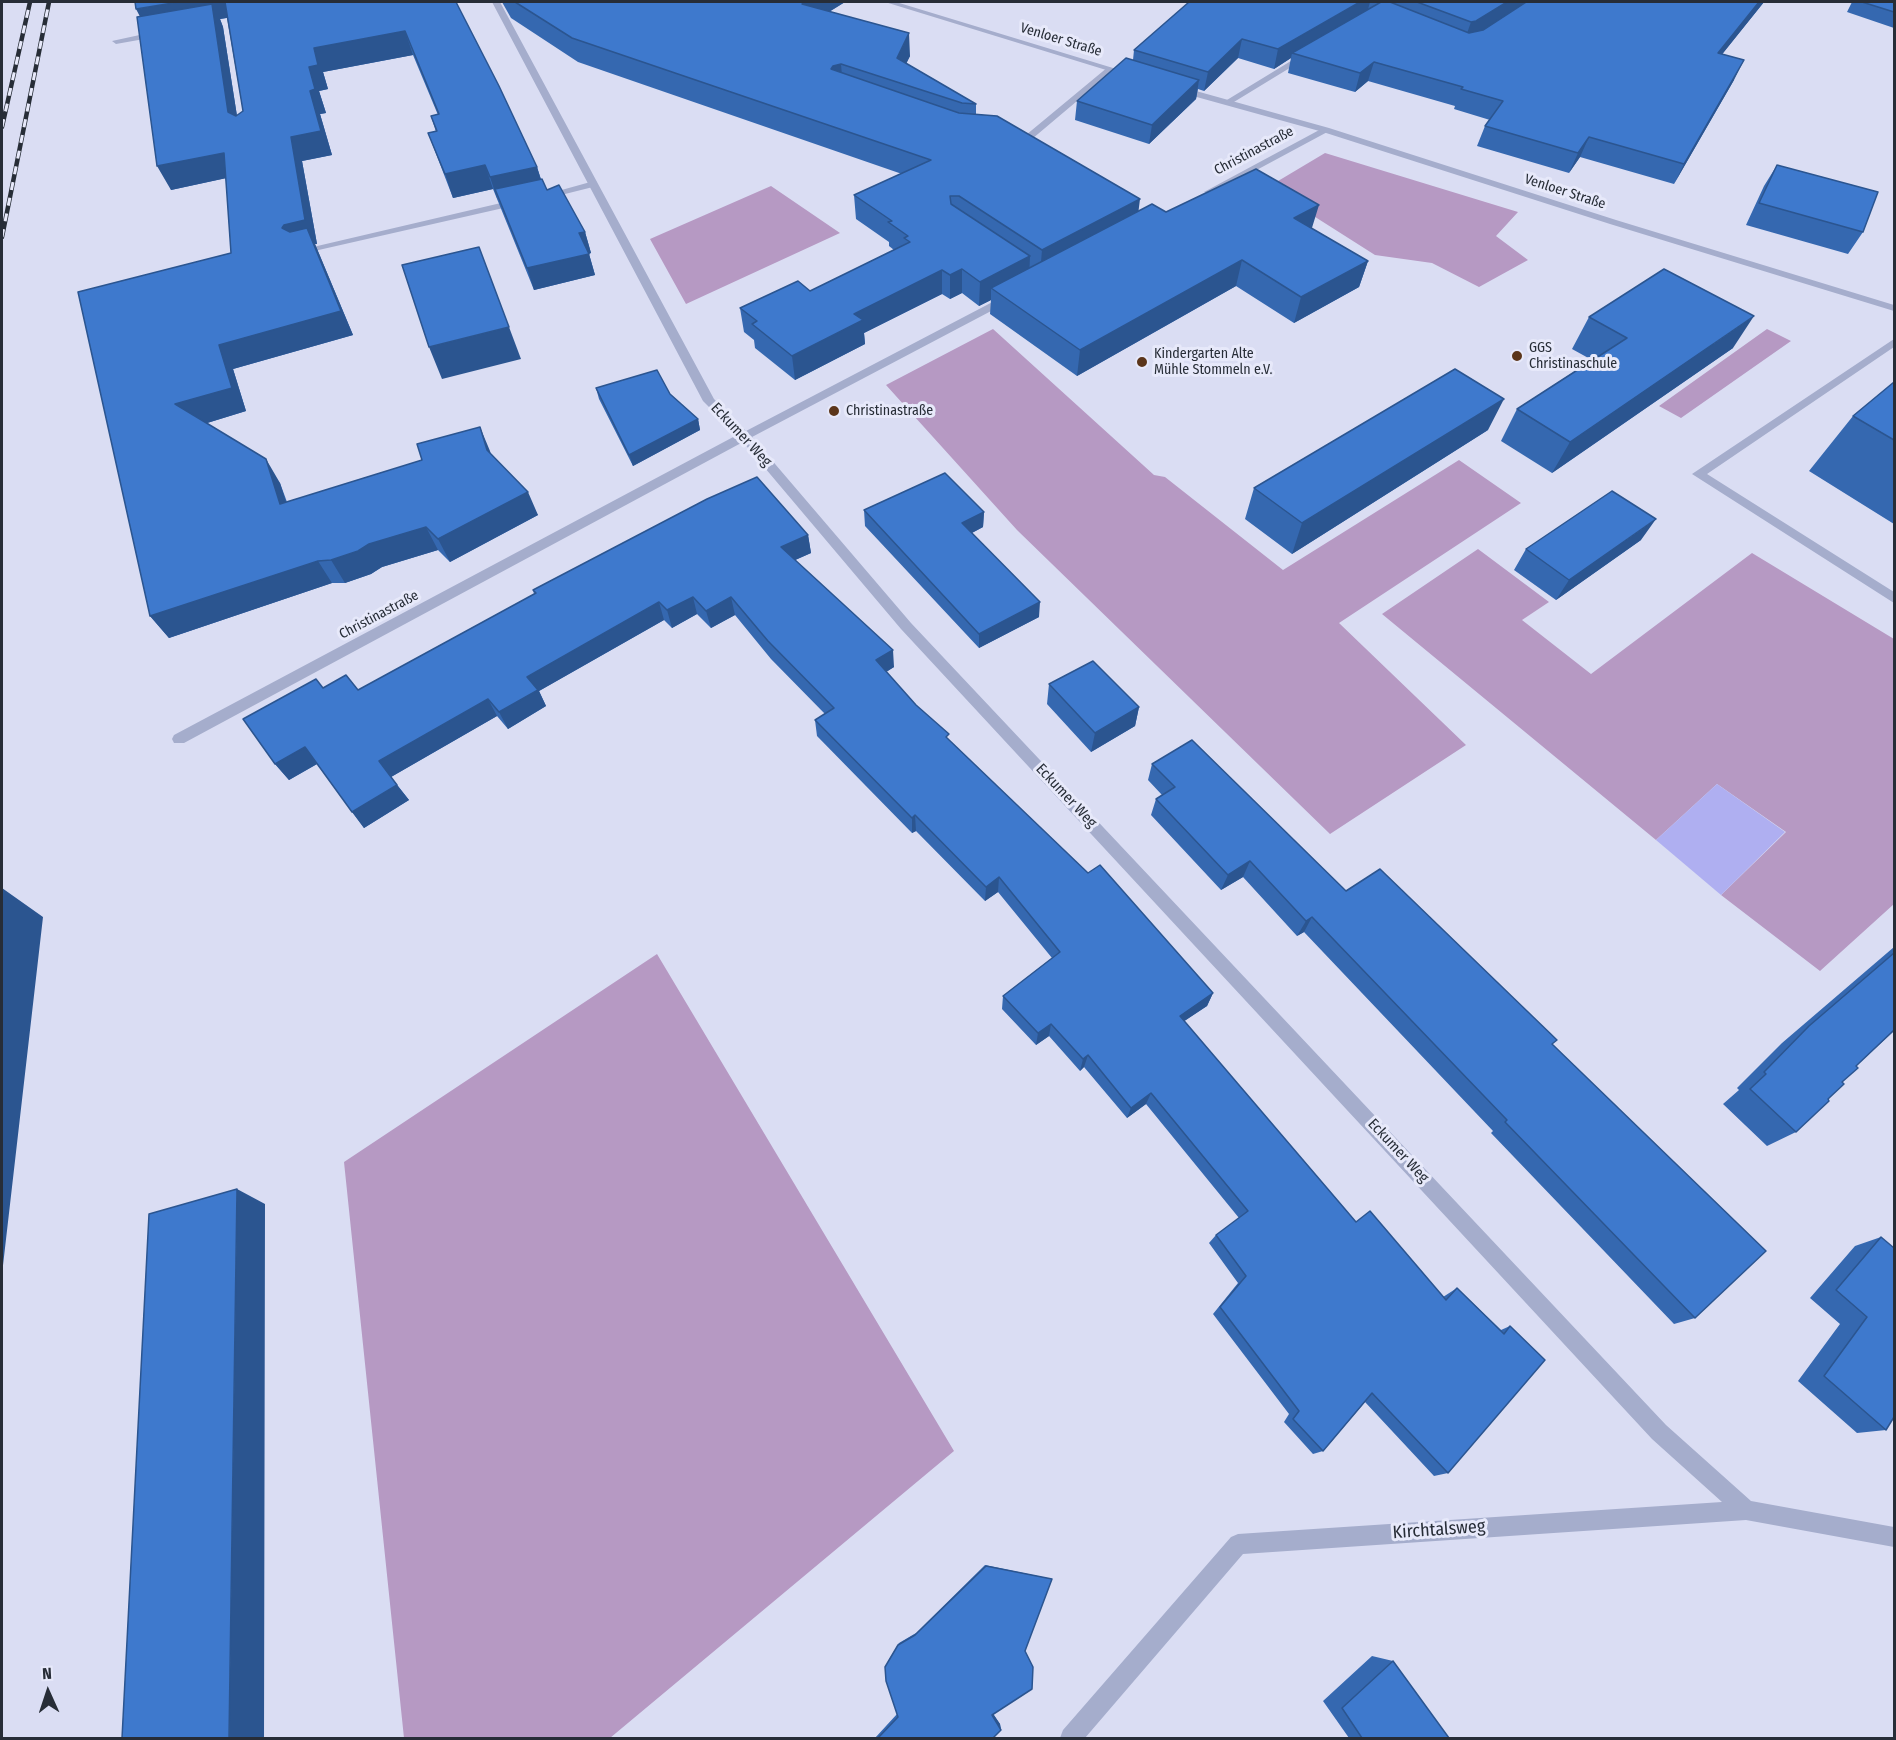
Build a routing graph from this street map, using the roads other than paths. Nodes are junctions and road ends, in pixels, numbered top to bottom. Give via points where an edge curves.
1 (496, 2) edge
2 (889, 2) edge
3 (172, 31) edge
4 (116, 41) dead end
5 (1317, 49) edge
6 (1110, 69) junction
7 (1142, 78) edge
8 (1173, 87) edge
9 (1226, 103) junction
10 (1326, 130) junction
11 (1018, 136) edge
12 (1029, 137) junction
13 (1039, 143) edge
14 (594, 184) junction
15 (1203, 196) edge
16 (538, 197) edge
17 (526, 200) edge
18 (301, 251) edge
19 (1021, 291) edge
20 (1894, 308) edge
21 (1894, 342) edge
22 (745, 436) junction
23 (1894, 598) edge
24 (179, 740) dead end
25 (1746, 1510) junction
26 (1894, 1537) edge
27 (1071, 1738) edge

1 - 14 street, Eckumer Weg
2 - 6 street, Venloer Straße
3 - 4 street
5 - 9 street
6 - 7 street, Venloer Straße
6 - 12 street
8 - 9 street, Venloer Straße
9 - 10 street, Venloer Straße
10 - 15 street, Christinastraße
10 - 20 street, Venloer Straße
11 - 12 street
12 - 13 street
14 - 16 street
14 - 22 street, Eckumer Weg via 709,401
17 - 18 street
19 - 22 street, Christinastraße
21 - 23 street via 1698,474
22 - 24 street, Christinastraße
22 - 25 street, Eckumer Weg via 906,626 1659,1432
25 - 26 street, Kirchtalsweg
25 - 27 street, Kirchtalsweg via 1238,1544

